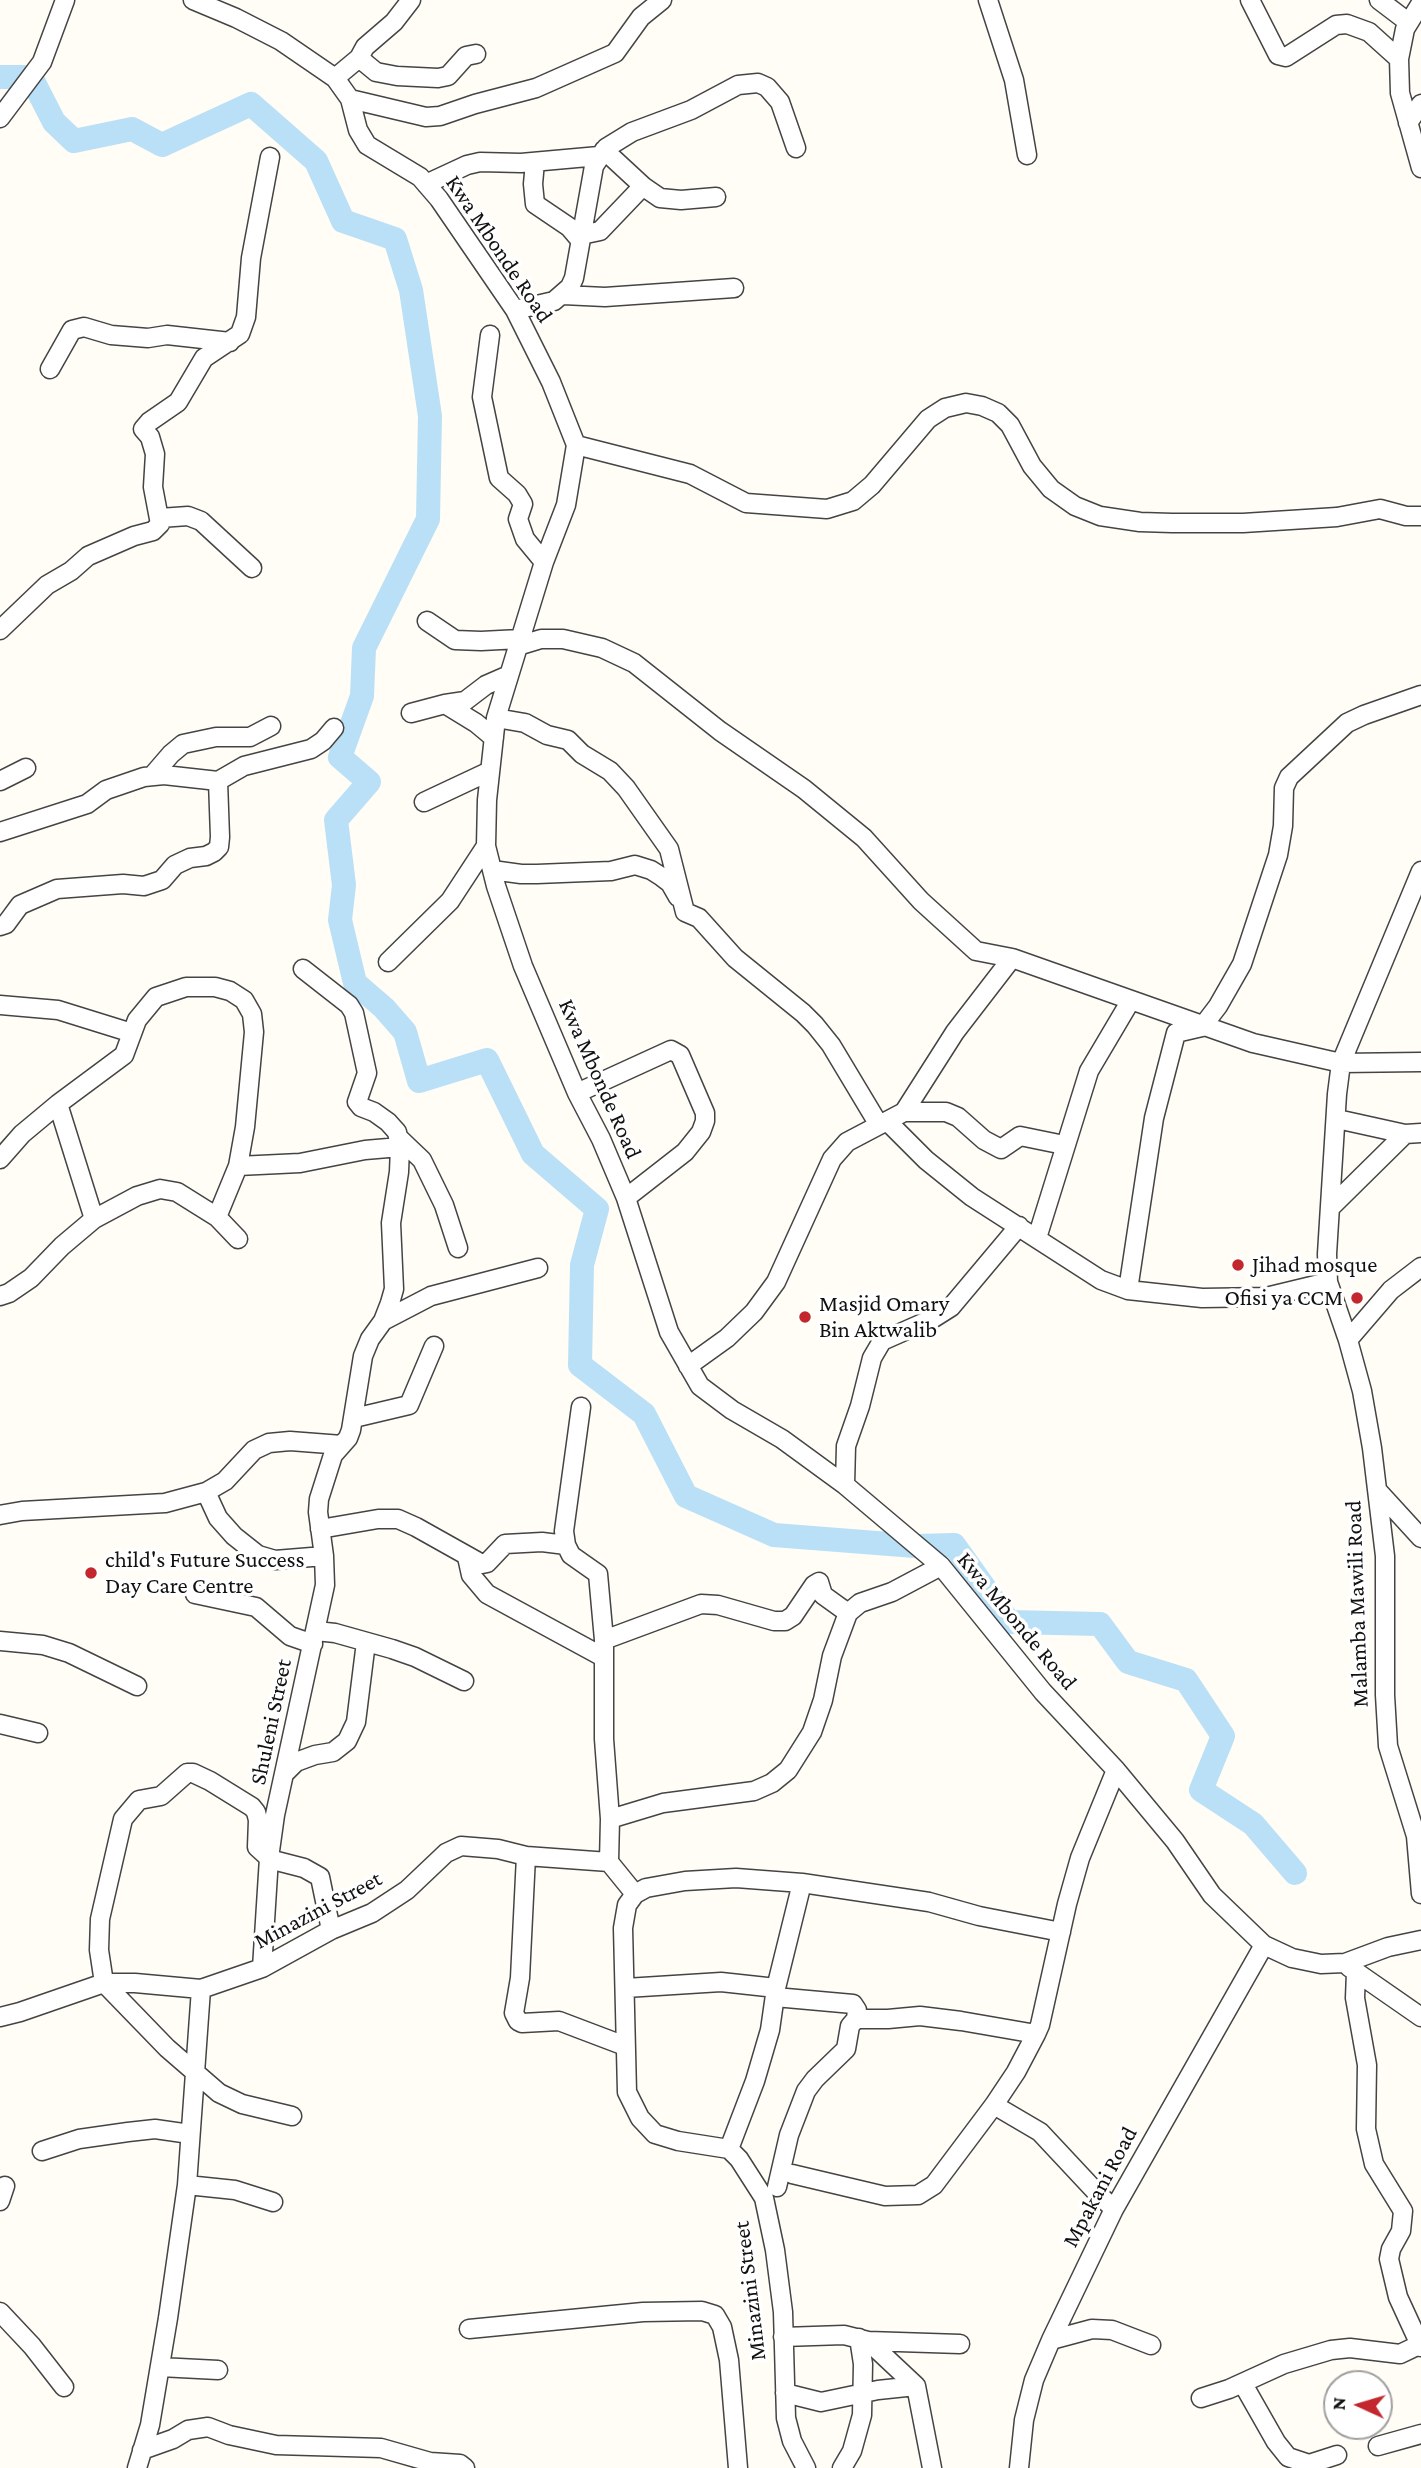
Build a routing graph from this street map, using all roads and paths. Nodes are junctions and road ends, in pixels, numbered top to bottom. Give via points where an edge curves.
1 (65, 0) edge
2 (192, 0) edge
3 (411, 0) edge
4 (662, 0) edge
5 (988, 0) edge
6 (1250, 0) edge
7 (1379, 0) edge
8 (1421, 2) edge
9 (1408, 22) junction
10 (476, 54) dead end
11 (359, 58) junction
12 (1399, 60) junction
13 (335, 78) junction
14 (350, 99) junction
15 (1421, 104) edge
16 (0, 118) edge
17 (1408, 123) junction
18 (796, 148) dead end
19 (602, 153) junction
20 (1027, 155) dead end
21 (271, 157) dead end
22 (535, 162) junction
23 (1421, 168) edge
24 (426, 184) junction
25 (643, 186) junction
26 (716, 197) dead end
27 (581, 238) junction
28 (734, 288) dead end
29 (563, 295) junction
30 (515, 310) junction
31 (490, 335) dead end
32 (230, 342) junction
33 (50, 369) dead end
34 (576, 444) junction
35 (1421, 516) edge
36 (160, 518) junction
37 (544, 562) junction
38 (252, 568) dead end
39 (428, 621) dead end
40 (0, 630) edge
41 (519, 642) junction
42 (509, 675) junction
43 (1421, 695) edge
44 (445, 704) junction
45 (411, 713) dead end
46 (496, 718) junction
47 (271, 726) dead end
48 (334, 728) dead end
49 (494, 738) junction
50 (26, 768) dead end
51 (490, 771) junction
52 (152, 776) junction
53 (0, 781) edge
54 (218, 781) junction
55 (424, 802) dead end
56 (0, 832) edge
57 (486, 846) junction
58 (492, 870) junction
59 (1421, 871) edge
60 (681, 902) junction
61 (0, 926) edge
62 (1012, 958) junction
63 (388, 961) dead end
64 (303, 970) dead end
65 (1131, 1000) junction
66 (0, 1005) edge
67 (1202, 1027) junction
68 (132, 1033) junction
69 (1421, 1062) edge
70 (1341, 1063) junction
71 (577, 1093) junction
72 (58, 1104) junction
73 (904, 1112) junction
74 (1336, 1119) junction
75 (883, 1123) junction
76 (1413, 1133) edge
77 (400, 1143) junction
78 (1064, 1144) junction
79 (0, 1158) edge
80 (238, 1166) junction
81 (626, 1198) junction
82 (1331, 1207) junction
83 (216, 1217) junction
84 (94, 1219) junction
85 (1019, 1226) junction
86 (1037, 1238) junction
87 (238, 1239) dead end
88 (458, 1248) dead end
89 (1421, 1267) edge
90 (538, 1268) dead end
91 (1328, 1282) junction
92 (1128, 1290) junction
93 (0, 1296) edge
94 (383, 1321) junction
95 (1348, 1340) junction
96 (435, 1346) dead end
97 (688, 1366) junction
98 (582, 1407) dead end
99 (354, 1418) junction
100 (342, 1445) junction
101 (845, 1485) junction
102 (1378, 1491) junction
103 (205, 1492) junction
104 (0, 1515) edge
105 (320, 1529) junction
106 (1421, 1538) edge
107 (566, 1545) junction
108 (324, 1556) junction
109 (467, 1557) junction
110 (941, 1566) junction
111 (195, 1594) dead end
112 (848, 1613) junction
113 (314, 1637) junction
114 (0, 1642) edge
115 (366, 1642) junction
116 (604, 1648) junction
117 (464, 1681) dead end
118 (137, 1686) dead end
119 (0, 1724) edge
120 (38, 1733) dead end
121 (1115, 1770) junction
122 (286, 1772) junction
123 (610, 1819) junction
124 (526, 1856) junction
125 (269, 1859) junction
126 (609, 1862) junction
127 (802, 1883) junction
128 (635, 1894) junction
129 (1421, 1894) edge
130 (331, 1930) junction
131 (1061, 1932) junction
132 (1421, 1940) edge
133 (1264, 1945) junction
134 (262, 1968) junction
135 (1351, 1968) junction
136 (104, 1983) junction
137 (626, 1988) junction
138 (201, 1989) junction
139 (776, 1993) junction
140 (0, 2017) edge
141 (1421, 2017) edge
142 (856, 2018) junction
143 (1036, 2034) junction
144 (625, 2046) junction
145 (195, 2072) junction
146 (994, 2105) junction
147 (292, 2116) dead end
148 (190, 2134) junction
149 (729, 2149) junction
150 (42, 2151) dead end
151 (792, 2174) dead end
152 (187, 2185) junction
153 (777, 2187) dead end
154 (273, 2202) dead end
155 (1114, 2209) junction
156 (1412, 2220) edge
157 (0, 2312) edge
158 (469, 2329) dead end
159 (783, 2337) junction
160 (863, 2339) junction
161 (1051, 2340) junction
162 (960, 2344) dead end
163 (1151, 2345) dead end
164 (1421, 2345) edge
165 (160, 2367) junction
166 (218, 2370) dead end
167 (1242, 2384) junction
168 (916, 2386) junction
169 (64, 2387) dead end
170 (785, 2393) junction
171 (863, 2394) junction
172 (1201, 2398) dead end
173 (1421, 2434) edge
174 (1378, 2446) dead end
175 (142, 2450) junction
176 (1337, 2455) dead end
177 (425, 2465) edge
178 (137, 2468) edge
179 (465, 2468) edge
180 (738, 2468) edge
181 (806, 2468) edge
182 (842, 2468) edge
183 (932, 2468) edge
184 (1019, 2468) edge

1 - 16 street via 42,62
2 - 13 street, Kwa Mbonde Road via 281,41
3 - 11 street
4 - 14 street via 641,17 615,53 536,88 426,117
5 - 20 street via 1014,80
6 - 12 street via 1278,55 1286,57 1347,24 1370,32
7 - 9 street
8 - 9 street
9 - 12 street
10 - 11 street via 466,56 448,76 438,78 376,72
11 - 13 street
12 - 17 street via 1400,93
13 - 14 street, Kwa Mbonde Road
14 - 24 street, Kwa Mbonde Road via 367,145
15 - 17 street
17 - 23 street
18 - 19 street via 775,94 748,82 632,132
19 - 22 street
19 - 25 street
19 - 27 street via 594,166
21 - 32 street via 251,258 246,317 240,334
22 - 24 street via 480,162
22 - 27 street via 535,204
24 - 30 street, Kwa Mbonde Road
25 - 26 street via 660,198
25 - 27 street via 600,231
27 - 29 street via 574,278
28 - 29 street via 605,297
29 - 30 street
30 - 34 street, Kwa Mbonde Road
31 - 37 street via 482,397 499,478 523,504 519,519 525,539
32 - 33 street via 123,336 84,327 72,330
32 - 36 street via 204,358 178,402 143,429 155,454 153,487
34 - 35 street via 690,474 746,503 827,509 853,501 872,485 928,419 965,403 998,413 1051,489 1100,516 1184,523 1337,517 1380,509
34 - 37 street, Kwa Mbonde Road via 566,505
36 - 38 street via 188,516 201,521
36 - 40 street via 153,531 88,556 47,584
37 - 41 street, Kwa Mbonde Road
39 - 41 street via 455,640
41 - 42 street, Kwa Mbonde Road
41 - 62 street via 563,639 601,648 634,663 864,838 921,901 976,951
42 - 44 street via 486,685 470,699
42 - 46 street, Kwa Mbonde Road
43 - 67 street via 1347,723 1289,777 1278,855 1242,964
44 - 45 street
44 - 49 street
46 - 49 street, Kwa Mbonde Road
46 - 60 street via 525,723 568,740 610,771 669,849
47 - 52 street via 250,737 216,737 183,744
48 - 54 street via 311,749 244,766
49 - 51 street, Kwa Mbonde Road
50 - 53 street
51 - 55 street
51 - 57 street, Kwa Mbonde Road
52 - 54 street
52 - 56 street via 106,790 87,804
54 - 61 street via 220,837 214,852 175,865 162,880 144,886 57,889 20,905 6,925
57 - 58 street, Kwa Mbonde Road
57 - 63 street via 450,901
58 - 60 street via 537,874 611,871 635,865 663,877
58 - 71 street, Kwa Mbonde Road via 523,966
59 - 70 street, Malamba Mawili Road
60 - 75 street via 685,912 699,918 735,958 815,1026
62 - 65 street
62 - 73 street via 955,1032
64 - 77 street via 354,1013 367,1073 357,1101 388,1122
65 - 67 street
65 - 78 street via 1089,1071
66 - 68 street via 58,1010
67 - 70 street via 1253,1044
67 - 92 street via 1177,1033 1154,1118
68 - 72 street via 119,1061
68 - 80 street via 144,1009 170,991 215,987 244,999 254,1032
69 - 70 street
70 - 74 street, Malamba Mawili Road
71 - 81 street, Kwa Mbonde Road
71 - 81 street via 671,1050 680,1055 705,1113 701,1132 685,1152
72 - 79 street
72 - 84 street
73 - 75 street
73 - 78 street via 946,1112 1001,1149 1020,1136
74 - 76 street
74 - 82 street, Malamba Mawili Road
75 - 85 street via 972,1197
75 - 97 street via 847,1142 832,1158 776,1282 727,1338
76 - 82 street
77 - 80 street via 300,1163
77 - 88 street via 422,1160
77 - 94 street, Shuleni Street via 391,1223 394,1289
78 - 86 street
80 - 83 street
81 - 97 street, Kwa Mbonde Road via 669,1332
82 - 91 street, Malamba Mawili Road
83 - 84 street via 177,1192 160,1189
83 - 87 street
84 - 93 street via 31,1278
85 - 86 street
85 - 101 street via 951,1307 882,1341 872,1358 846,1446
86 - 92 street via 1101,1280
89 - 95 street via 1391,1290
90 - 94 street via 431,1296
91 - 92 street via 1266,1297 1202,1298
91 - 95 street, Malamba Mawili Road
94 - 99 street, Shuleni Street via 363,1356
95 - 102 street, Malamba Mawili Road via 1362,1391
96 - 99 street via 409,1405
97 - 101 street, Kwa Mbonde Road via 710,1394
98 - 107 street via 564,1531
99 - 100 street, Shuleni Street
100 - 103 street via 269,1443 254,1450 225,1481
100 - 105 street, Shuleni Street via 333,1455 322,1487
101 - 110 street, Kwa Mbonde Road
102 - 106 street
102 - 129 street, Malamba Mawili Road via 1385,1556 1388,1746 1416,1836
103 - 104 street via 165,1503
103 - 108 street via 218,1518 258,1555 275,1560
105 - 108 street, Shuleni Street
105 - 109 street via 398,1519
107 - 109 street via 505,1544 482,1564
107 - 116 street via 571,1555 598,1574
108 - 113 street, Shuleni Street via 325,1586
109 - 116 street via 471,1575 487,1594
110 - 112 street via 860,1603
110 - 121 street, Kwa Mbonde Road via 1043,1692
111 - 113 street via 256,1607 290,1636
112 - 116 street via 823,1595 819,1582 785,1621 701,1604
112 - 123 street via 812,1732 788,1770 754,1791 676,1801
113 - 115 street via 335,1633
113 - 122 street, Shuleni Street
114 - 118 street via 43,1645 69,1653
115 - 117 street via 415,1657
115 - 122 street via 356,1722 347,1741 333,1752 296,1762
116 - 123 street
119 - 120 street
121 - 131 street via 1080,1858
121 - 133 street, Kwa Mbonde Road via 1175,1841 1212,1895
122 - 125 street, Shuleni Street
123 - 126 street
124 - 126 street, Minazini Street
124 - 130 street, Minazini Street via 461,1846 446,1853 407,1891 372,1913
124 - 144 street via 514,2013 518,2021 559,2021
125 - 130 street via 320,1877
125 - 134 street, Shuleni Street
125 - 136 street via 257,1847 252,1807 193,1773 187,1773 161,1796 139,1800 123,1819 100,1919
126 - 128 street
127 - 128 street via 736,1878 685,1881
127 - 131 street via 929,1902
127 - 139 street
128 - 137 street via 627,1905 623,1927
130 - 134 street, Minazini Street
131 - 143 street
132 - 135 street, Kwa Mbonde Road via 1388,1947
133 - 135 street, Kwa Mbonde Road via 1292,1958
133 - 155 street, Mpakani Road
134 - 138 street, Minazini Street
135 - 141 street
135 - 156 street via 1367,2065 1370,2152 1380,2175
136 - 138 street, Minazini Street
136 - 140 street, Minazini Street
136 - 145 street
137 - 139 street via 721,1983
137 - 144 street
138 - 145 street
139 - 142 street via 853,2004
139 - 149 street via 755,2081
142 - 143 street via 920,2016
142 - 153 street via 846,2049 806,2091 789,2135
143 - 146 street
144 - 149 street via 627,2092 640,2118 655,2134
145 - 147 street via 230,2100
145 - 148 street
146 - 151 street via 934,2185 918,2194 885,2196
146 - 155 street via 1040,2132
148 - 150 street via 155,2129 128,2132 79,2139
148 - 152 street
149 - 159 street, Minazini Street via 764,2197 775,2250
152 - 154 street via 244,2191
152 - 165 street
155 - 161 street, Mpakani Road
156 - 164 street via 1401,2231 1389,2259 1398,2297
157 - 169 street
158 - 180 street via 643,2312 715,2315 729,2360
159 - 160 street via 844,2335
159 - 170 street, Minazini Street
160 - 162 street
160 - 168 street
160 - 171 street
161 - 163 street via 1092,2329 1112,2330
161 - 184 street, Mpakani Road via 1024,2420
164 - 167 street via 1400,2354 1331,2350 1284,2364
165 - 166 street
165 - 175 street
167 - 172 street
167 - 176 street via 1288,2457 1309,2464
168 - 171 street
168 - 183 street
170 - 171 street via 821,2402
170 - 181 street, Minazini Street via 792,2441
171 - 182 street via 852,2451
173 - 174 street
175 - 177 street via 188,2430 208,2427 276,2445 381,2448
175 - 178 street
177 - 179 street via 454,2463

